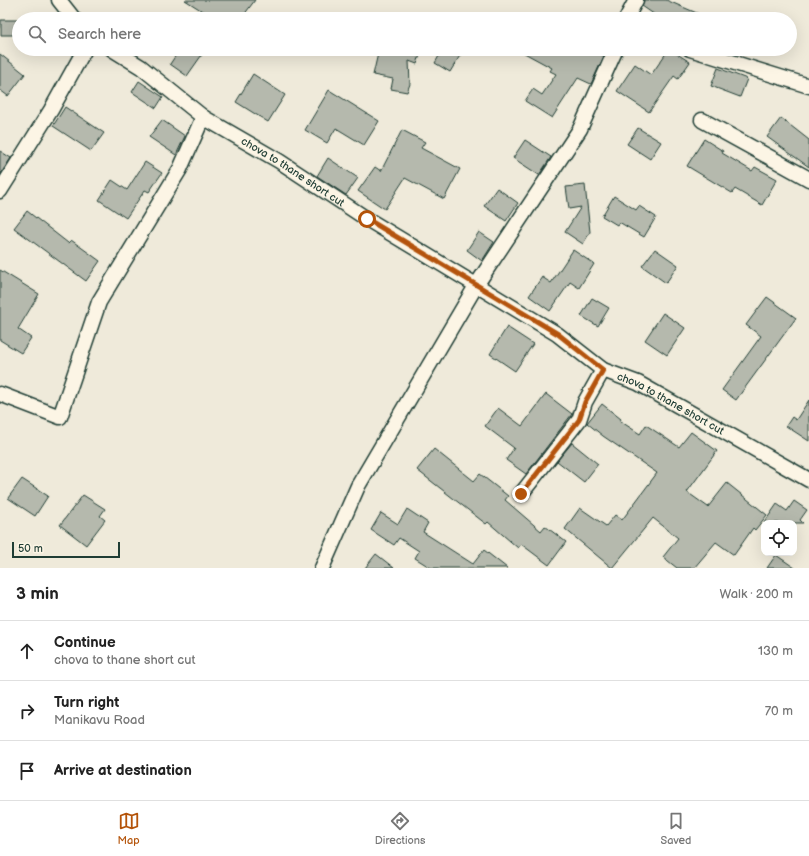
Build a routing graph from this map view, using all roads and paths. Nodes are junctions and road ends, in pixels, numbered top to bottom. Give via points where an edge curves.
1 (60, 0) edge
2 (636, 0) edge
3 (69, 12) edge
4 (630, 12) edge
5 (81, 56) edge
6 (124, 56) edge
7 (613, 56) edge
8 (713, 56) edge
9 (809, 86) edge
10 (203, 117) junction
11 (702, 120) dead end
12 (809, 179) edge
13 (0, 191) edge
14 (477, 284) junction
15 (603, 370) junction
16 (0, 394) edge
17 (809, 480) edge
18 (521, 494) dead end
19 (325, 567) edge

1 - 3 street
2 - 4 street
5 - 13 street via 51,110
6 - 10 street, chova to thane short cut via 142,67
7 - 14 street via 580,129
8 - 9 street
10 - 14 street, chova to thane short cut
10 - 16 street via 180,169 99,302 60,417
11 - 12 street
14 - 15 street, chova to thane short cut via 558,334
14 - 19 street via 358,486
15 - 17 street, chova to thane short cut via 638,384
15 - 18 street via 585,402 579,420

